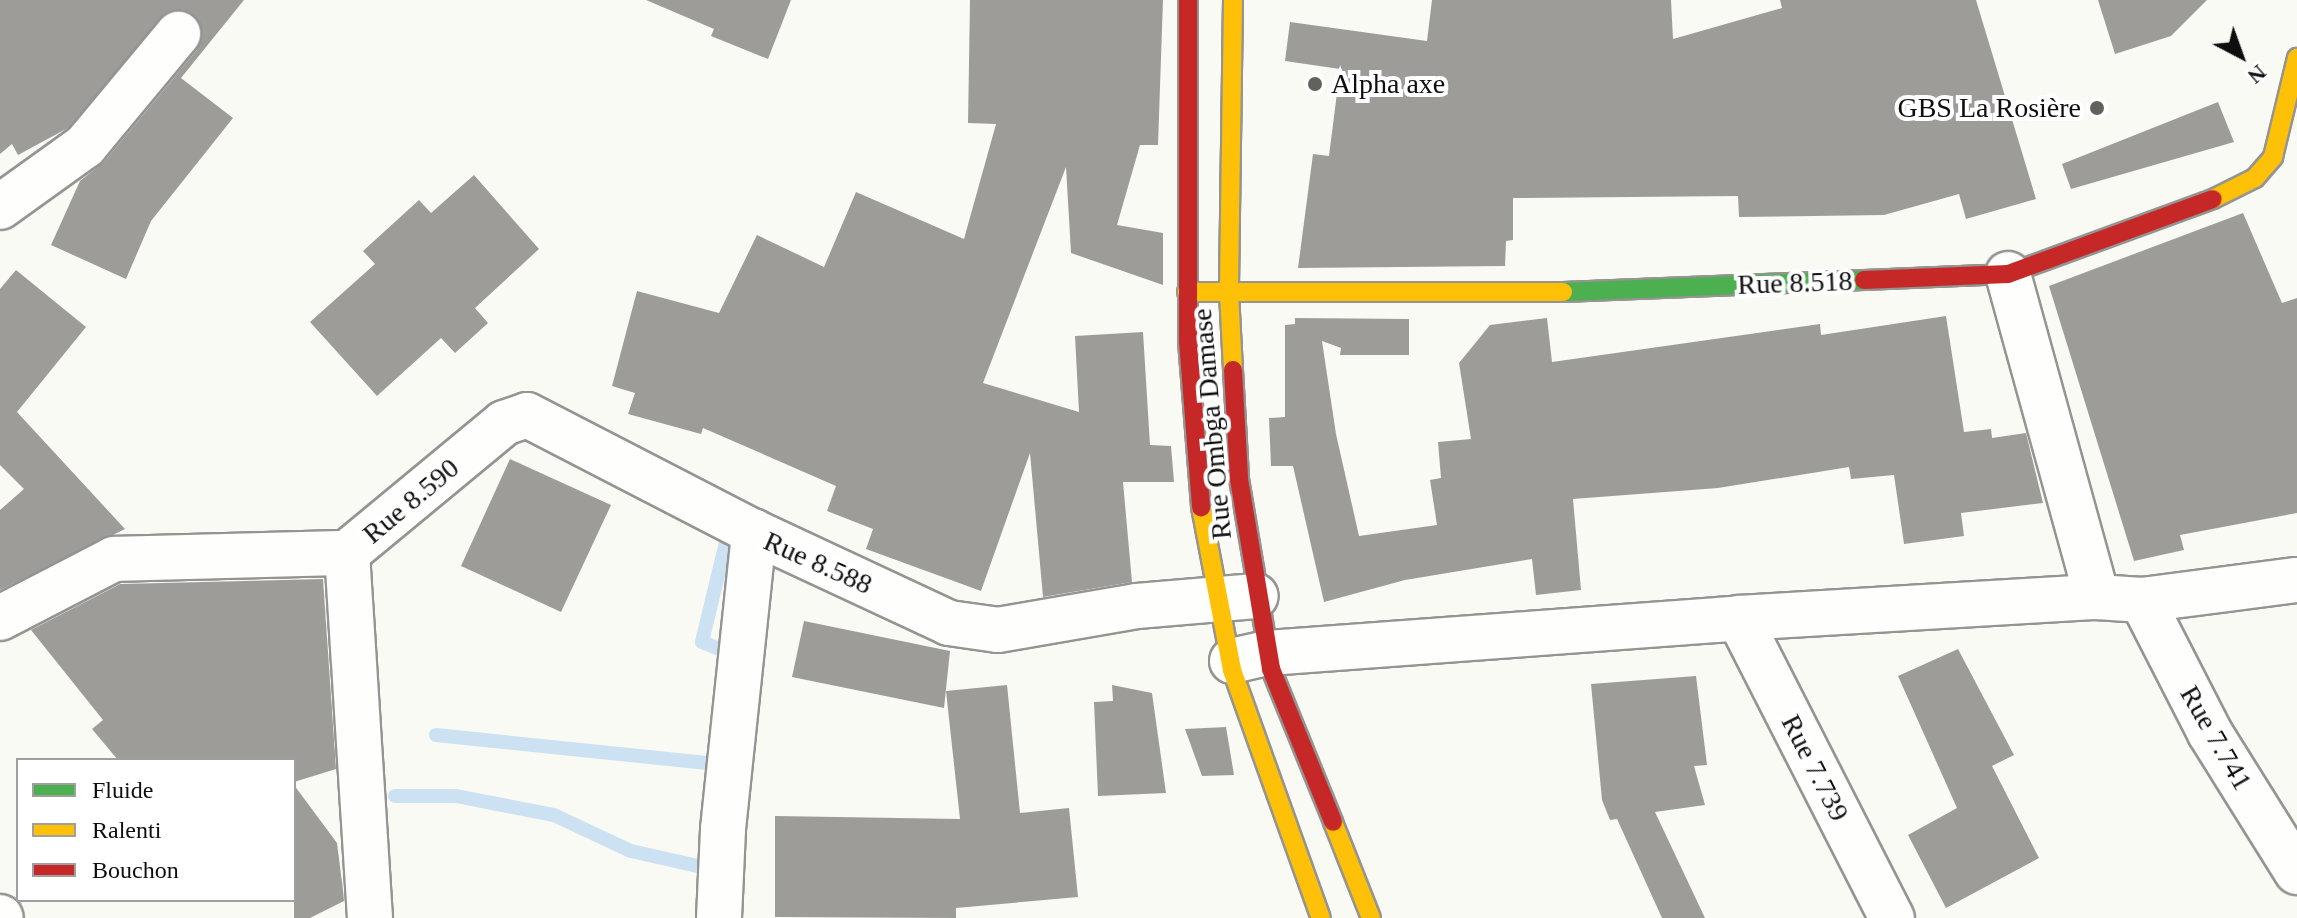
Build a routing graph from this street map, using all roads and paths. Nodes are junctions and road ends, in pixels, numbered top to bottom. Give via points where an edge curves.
1 (1188, 0) edge
2 (1233, 0) edge
3 (178, 34) dead end
4 (2297, 58) edge
5 (0, 207) edge
6 (2008, 274) junction
7 (1187, 292) junction
8 (1229, 293) junction
9 (754, 532) junction
10 (347, 553) junction
11 (2297, 580) edge
12 (2097, 597) junction
13 (1238, 598) junction
14 (2142, 600) junction
15 (0, 618) edge
16 (1739, 618) junction
17 (1249, 657) junction
18 (2297, 872) edge
19 (370, 918) edge
20 (719, 918) edge
21 (1321, 918) edge
22 (1371, 918) edge
23 (1892, 918) edge

1 - 7 main road, Rue Ombga Damase
2 - 8 main road, Rue Ombga Damase
3 - 5 street via 85,146
4 - 6 main road, Rue 8.518 via 2273,157 2255,178 2224,195
6 - 8 main road, Rue 8.518 via 1499,295
6 - 12 street
7 - 8 main road, Rue 8.518
7 - 13 main road, Rue Ombga Damase via 1204,540
8 - 13 main road, Rue Ombga Damase via 1239,479
9 - 10 street, Rue 8.590 via 527,415 484,438
9 - 13 street, Rue 8.588 via 949,623 998,630 1137,606
9 - 20 street, Rue 8.588 via 723,829
10 - 15 street via 114,559
10 - 19 street, Rue 8.590
11 - 14 street
12 - 14 street
12 - 16 street
13 - 17 main road, Rue Ombga Damase
13 - 17 main road, Rue Ombga Damase
14 - 18 street, Rue 7.741 via 2210,733
16 - 17 street
16 - 23 street, Rue 7.739
17 - 21 main road, Rue Ombga Damase
17 - 22 main road, Rue Ombga Damase

